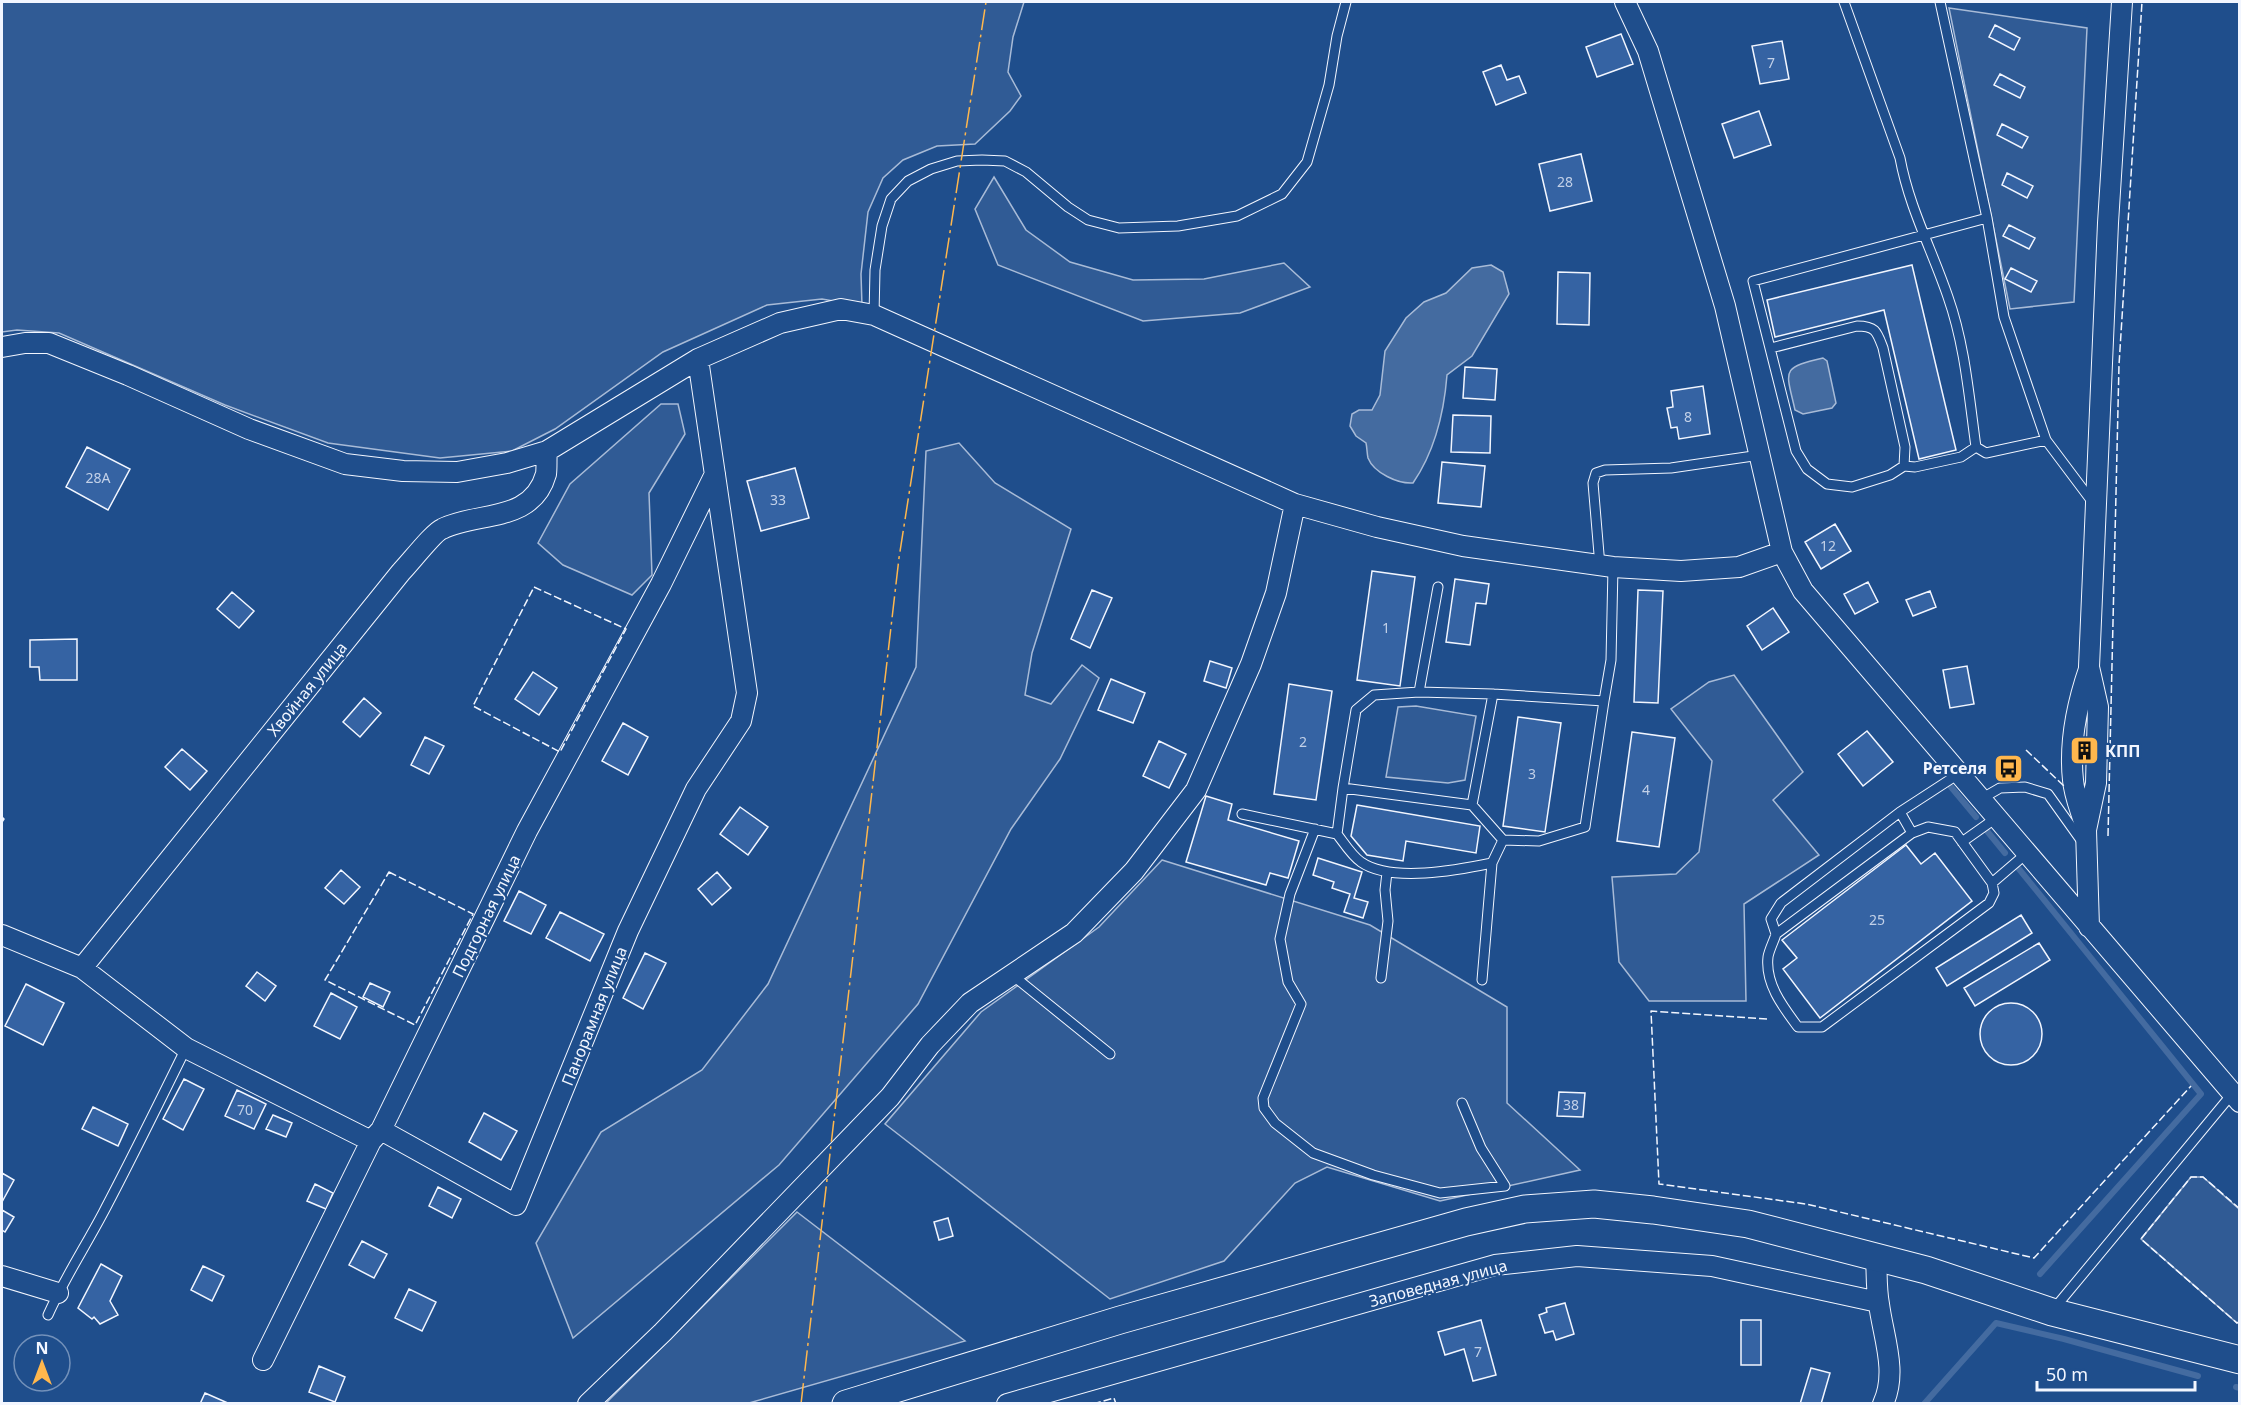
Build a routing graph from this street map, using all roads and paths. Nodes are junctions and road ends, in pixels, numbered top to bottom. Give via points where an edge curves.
1 (1346, 2) edge
2 (1625, 2) edge
3 (1844, 2) edge
4 (1940, 2) edge
5 (2122, 2) edge
6 (1987, 218) junction
7 (1923, 236) junction
8 (874, 315) junction
9 (2, 347) edge
10 (1771, 348) junction
11 (698, 359) junction
12 (2046, 440) junction
13 (1976, 447) junction
14 (547, 451) junction
15 (1760, 455) junction
16 (1904, 466) junction
17 (715, 474) junction
18 (1295, 504) junction
19 (2097, 508) junction
20 (1782, 552) junction
21 (1607, 566) junction
22 (1438, 587) dead end
23 (1419, 692) junction
24 (1493, 694) junction
25 (1604, 701) junction
26 (1960, 773) junction
27 (1342, 788) junction
28 (1981, 799) junction
29 (1472, 805) junction
30 (1900, 812) junction
31 (1242, 814) dead end
32 (1996, 818) junction
33 (1315, 829) junction
34 (1912, 833) junction
35 (1336, 834) junction
36 (2086, 838) junction
37 (1503, 840) junction
38 (1962, 842) junction
39 (2027, 854) junction
40 (1492, 863) junction
41 (1387, 872) junction
42 (1992, 883) junction
43 (2089, 927) junction
44 (1776, 934) junction
45 (2, 935) edge
46 (82, 968) junction
47 (1011, 975) junction
48 (1381, 978) dead end
49 (1482, 980) dead end
50 (186, 1048) junction
51 (1110, 1054) dead end
52 (2236, 1098) edge
53 (1462, 1103) dead end
54 (376, 1136) junction
55 (1876, 1257) junction
56 (2, 1276) edge
57 (58, 1293) junction
58 (1878, 1302) junction
59 (2052, 1312) junction
60 (48, 1315) dead end
61 (263, 1360) dead end
62 (2240, 1360) edge
63 (588, 1404) edge
64 (846, 1404) edge
65 (1007, 1404) edge
66 (1883, 1404) edge

1 - 8 lane via 1329,85 1307,162 1282,194 1237,216 1178,226 1119,228 1088,220 1026,172 1005,161 957,161 908,181 891,199 875,270
2 - 15 street via 1648,51 1725,306
3 - 7 lane via 1900,158
4 - 6 lane
5 - 19 street via 2108,223
6 - 7 lane
6 - 12 lane via 2004,317
7 - 10 lane via 1753,280
7 - 13 lane via 1949,299
8 - 11 street via 841,309 780,323
8 - 18 street
9 - 14 street via 25,342 49,343 249,429 345,464 457,472
10 - 16 lane via 1796,451 1807,469 1827,484 1852,487 1890,475
10 - 16 lane via 1857,326 1868,326 1878,333 1905,447
11 - 14 street
11 - 17 street
12 - 13 lane via 1986,453
12 - 19 lane
13 - 16 lane via 1961,456 1916,467
14 - 46 street, Хвойная улица via 546,474 534,497 506,514 439,530 401,572
15 - 20 street
15 - 21 lane via 1671,468 1596,473 1593,483
17 - 54 street, Подгорная улица via 661,584 527,831
17 - 54 street, Панорамная улица via 747,693 741,721 696,789 628,931 516,1205
18 - 21 street via 1463,546
18 - 47 street via 1276,593 1251,664 1196,790 1134,871 1074,933
19 - 36 street via 2090,667 2098,707 2096,783
20 - 21 street via 1740,567 1681,571
20 - 26 street via 1803,591
21 - 25 lane via 1611,660
22 - 23 lane
23 - 24 lane
23 - 27 lane via 1374,695 1356,710
24 - 25 lane
24 - 29 lane
25 - 37 lane via 1585,827 1539,841
26 - 28 street
26 - 30 lane
27 - 29 lane
27 - 35 lane
28 - 32 street
28 - 36 lane via 2000,788 2025,787 2048,794
29 - 37 lane
30 - 34 lane
30 - 44 lane via 1781,903 1771,919
31 - 33 lane
32 - 38 lane
32 - 39 street
33 - 35 lane
33 - 53 lane via 1290,894 1280,939 1288,982 1301,1004 1263,1098 1264,1108 1275,1123 1313,1153 1373,1175 1440,1193 1505,1186 1481,1148
34 - 38 lane via 1928,827 1955,832
34 - 44 lane
35 - 41 lane via 1360,862
36 - 43 street
37 - 40 lane
38 - 42 lane
39 - 42 lane
39 - 43 street
40 - 41 lane via 1450,872
40 - 49 lane
41 - 48 lane via 1388,921
42 - 44 lane via 1994,893 1989,903 1822,1027 1798,1027 1778,999 1768,957
43 - 52 street
45 - 46 street
46 - 50 street
47 - 51 lane
47 - 63 street via 970,1003 930,1045 890,1097
50 - 54 street
50 - 57 lane via 134,1155
52 - 59 lane
54 - 61 street, Подгорная улица
55 - 58 street
55 - 59 street
55 - 64 street via 1748,1224 1653,1210 1594,1204 1525,1209 1466,1222 1120,1320
56 - 57 street
57 - 60 lane
58 - 65 street, Заповедная улица via 1712,1266 1577,1256 1495,1265
58 - 66 street via 1890,1375
59 - 62 street

